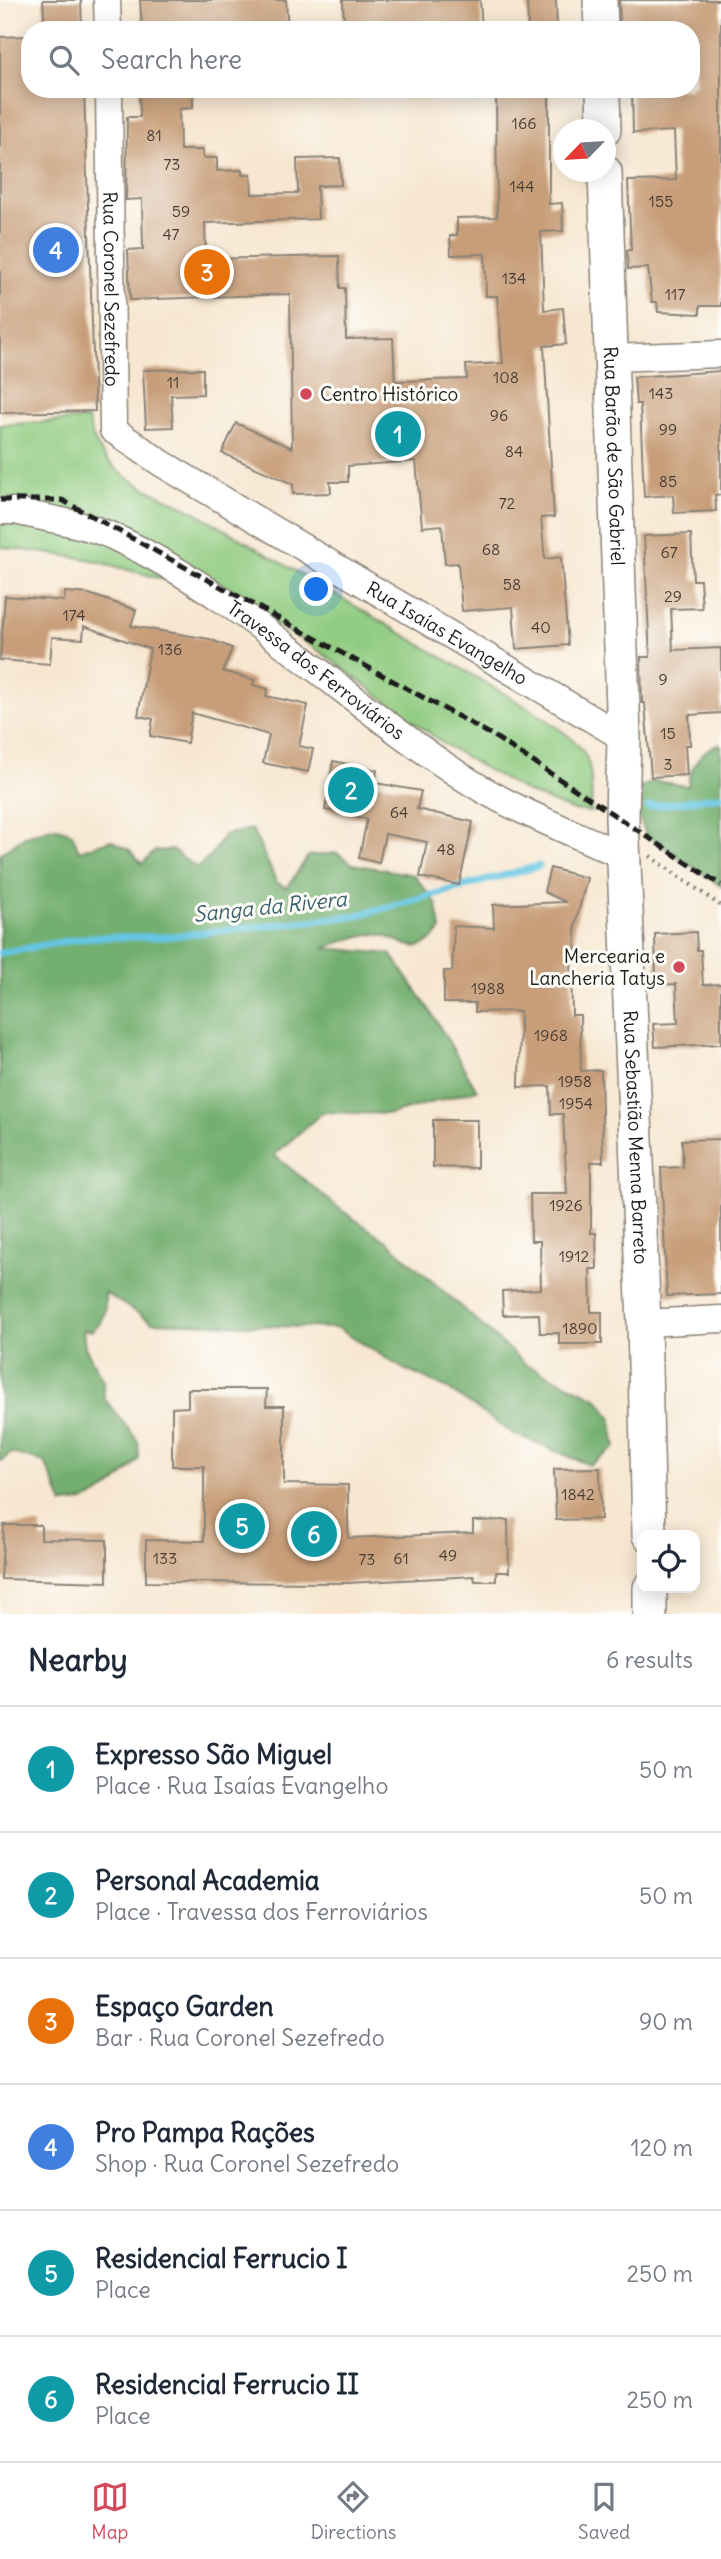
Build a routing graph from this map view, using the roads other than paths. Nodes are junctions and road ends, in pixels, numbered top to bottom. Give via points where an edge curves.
1 (107, 0) edge
2 (600, 0) edge
3 (108, 21) edge
4 (601, 21) edge
5 (108, 98) edge
6 (603, 98) edge
7 (604, 119) edge
8 (605, 182) edge
9 (721, 354) edge
10 (611, 358) junction
11 (161, 463) joint
12 (0, 511) edge
13 (624, 738) junction
14 (624, 846) junction
15 (721, 1319) edge
16 (644, 1323) junction
17 (649, 1530) edge
18 (650, 1593) edge
19 (650, 1614) edge

1 - 3 street
2 - 4 main road
5 - 11 street, Rua Coronel Sezefredo via 113,430
6 - 7 main road
8 - 10 main road, Rua Barão de São Gabriel
9 - 10 street
10 - 13 main road, Rua Barão de São Gabriel
11 - 13 street, Rua Isaías Evangelho
12 - 14 street, Travessa dos Ferroviários via 111,536 158,561 238,610 466,779 553,825
13 - 14 main road, Rua Sebastião Menna Barreto
14 - 16 main road, Rua Sebastião Menna Barreto
15 - 16 street
16 - 17 main road, Rua Sebastião Menna Barreto
18 - 19 main road

